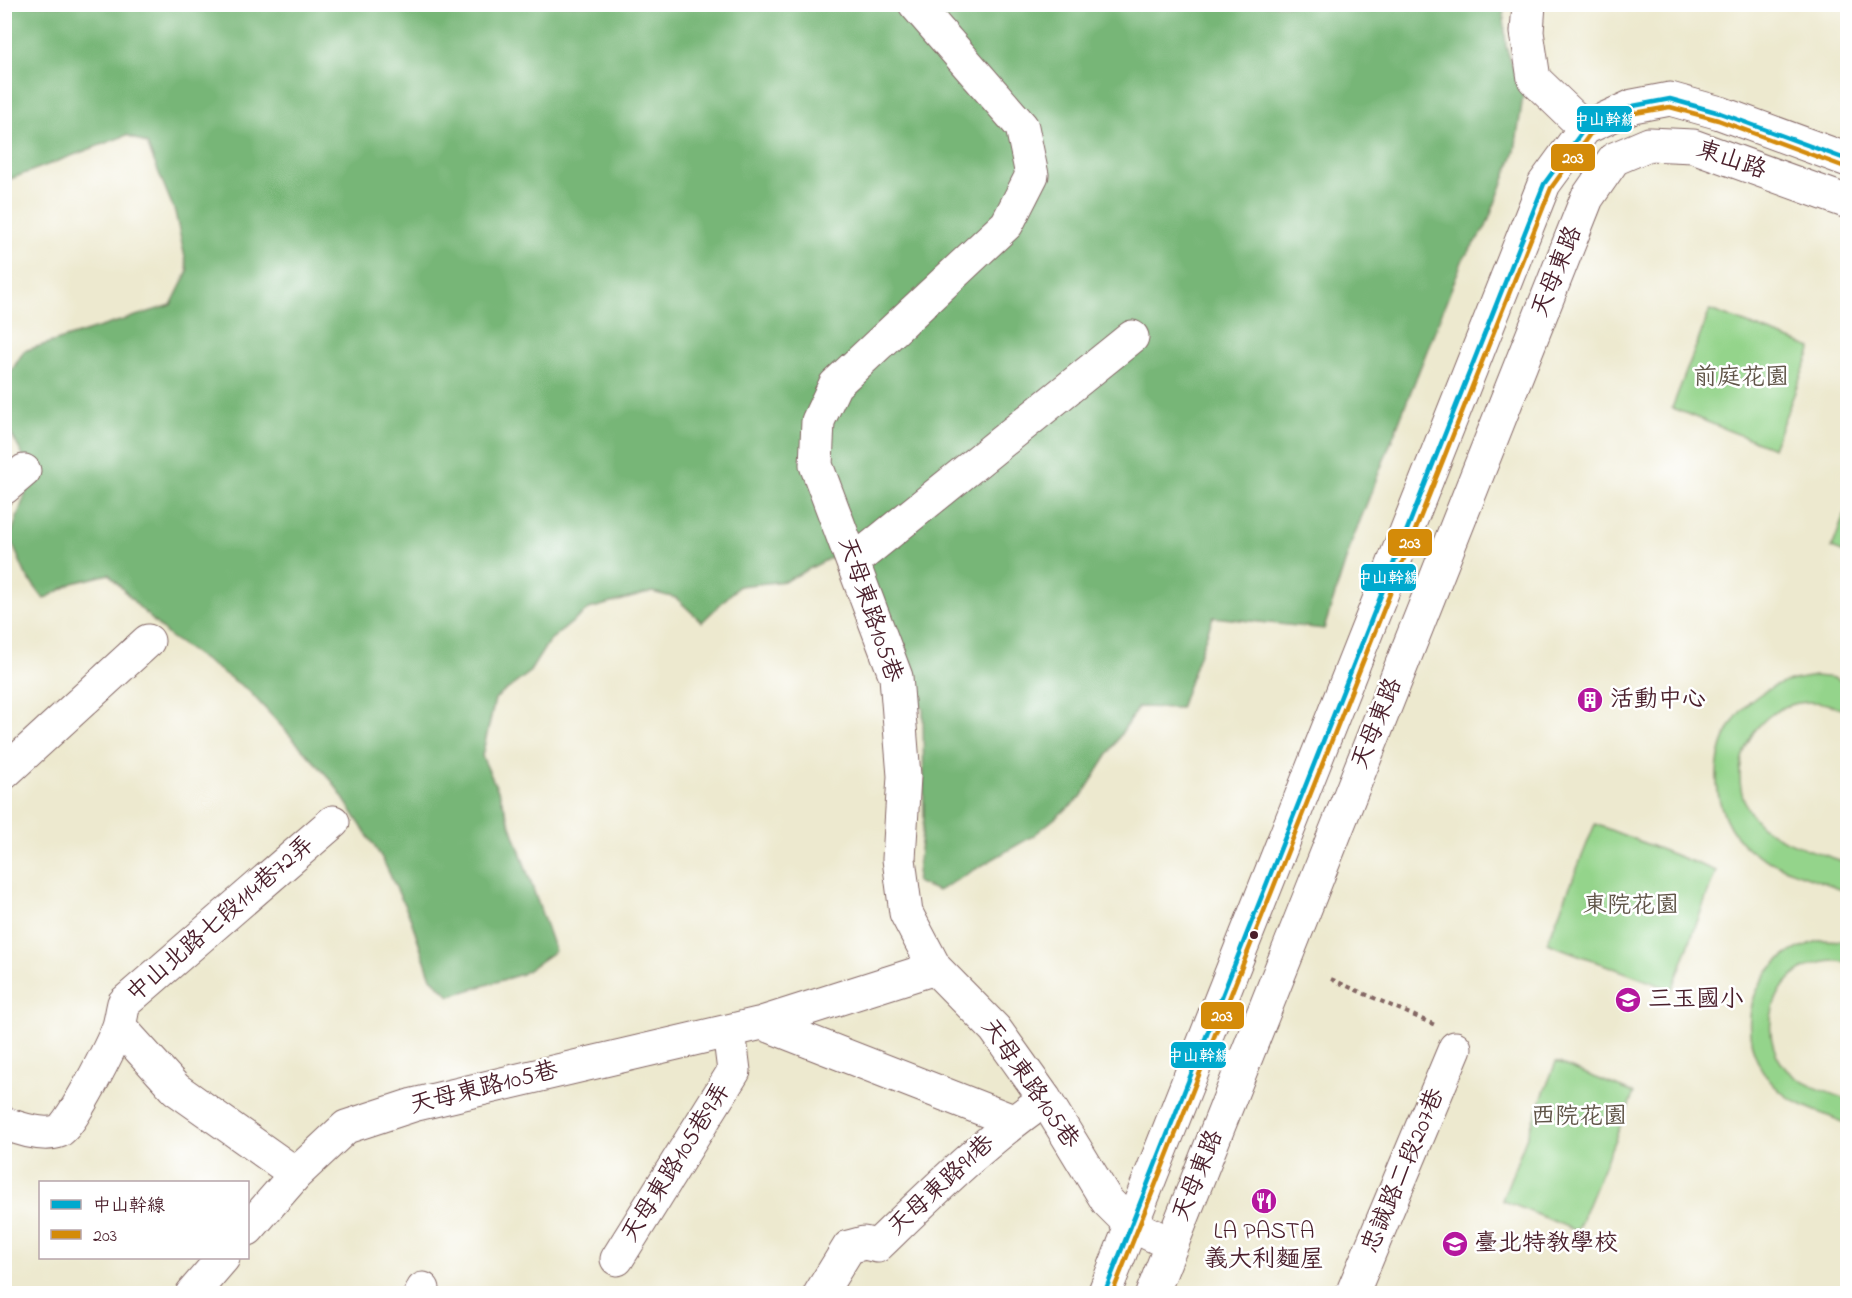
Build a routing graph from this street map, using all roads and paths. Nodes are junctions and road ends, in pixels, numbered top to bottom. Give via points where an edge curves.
1 (915, 4) edge
2 (1529, 4) edge
3 (1585, 128) junction
4 (1614, 159) joint
5 (1848, 160) edge
6 (1848, 202) edge
7 (1132, 337) dead end
8 (853, 562) junction
9 (148, 641) dead end
10 (4, 773) edge
11 (333, 822) dead end
12 (935, 968) junction
13 (1331, 979) dead end
14 (762, 1023) junction
15 (119, 1026) junction
16 (729, 1031) junction
17 (1455, 1048) joint
18 (1045, 1099) junction
19 (1013, 1121) junction
20 (4, 1123) edge
21 (296, 1174) junction
22 (1131, 1225) junction
23 (249, 1228) edge
24 (1171, 1244) junction
25 (221, 1259) edge
26 (617, 1259) dead end
27 (192, 1293) edge
28 (820, 1293) edge
29 (1104, 1293) edge
30 (1152, 1293) edge
31 (1352, 1293) edge

1 - 8 street, 天母東路105巷 via 1022,128 1032,175 1007,224 835,386 818,421 816,465
2 - 3 street via 1527,32 1534,79
3 - 5 street, 東山路 via 1634,106 1670,99
3 - 22 street, 天母東路 via 1544,184
4 - 6 street, 東山路 via 1649,144 1693,146
4 - 24 street, 天母東路 via 1587,198
7 - 8 street
8 - 12 street, 天母東路105巷 via 897,677 904,776 899,859 906,913
9 - 10 street
11 - 15 street, 中山北路七段114巷72弄 via 124,1004
12 - 14 street, 天母東路105巷
12 - 18 street, 天母東路105巷 via 995,1029
13 - 17 path via 1461,1036
14 - 16 street, 天母東路105巷
14 - 19 street
15 - 20 street, 中山北路七段114巷72弄 via 62,1130 50,1134
15 - 21 street via 176,1089
16 - 21 street, 天母東路105巷 via 413,1105 346,1127
16 - 26 street, 天母東路105巷9弄 via 734,1071
17 - 31 street, 忠誠路二段207巷
18 - 19 street, 天母東路91巷
18 - 22 street, 天母東路105巷 via 1107,1201
19 - 28 street, 天母東路91巷 via 972,1154 877,1246 864,1243 849,1247
21 - 23 street, 天母東路105巷
22 - 24 street, 天母東路105巷
22 - 29 street, 天母東路
24 - 30 street, 天母東路
25 - 27 street

